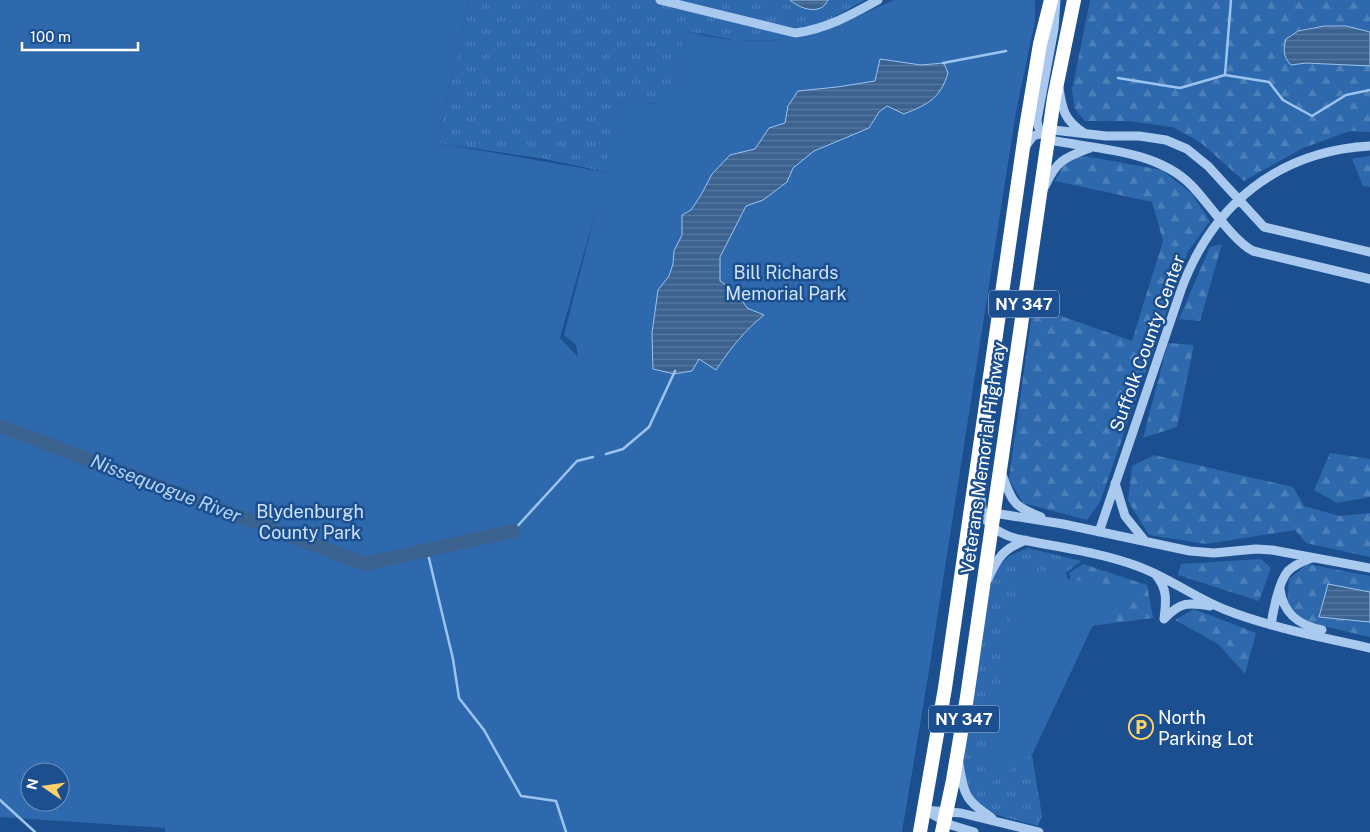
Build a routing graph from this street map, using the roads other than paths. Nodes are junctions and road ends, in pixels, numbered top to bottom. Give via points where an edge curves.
1 (660, 0) edge
2 (878, 0) edge
3 (1046, 0) edge
4 (1051, 0) edge
5 (1056, 0) edge
6 (1074, 0) edge
7 (1047, 18) junction
8 (1058, 75) junction
9 (1084, 133) junction
10 (1046, 134) junction
11 (1370, 146) edge
12 (1090, 148) junction
13 (1022, 151) junction
14 (1239, 198) junction
15 (1039, 200) junction
16 (1220, 219) junction
17 (1370, 252) edge
18 (1370, 279) edge
19 (981, 436) junction
20 (1000, 469) junction
21 (1115, 482) junction
22 (990, 519) junction
23 (1063, 524) junction
24 (968, 529) junction
25 (1099, 532) junction
26 (1026, 540) junction
27 (1146, 542) junction
28 (1314, 557) junction
29 (1370, 568) edge
30 (1154, 573) junction
31 (1280, 589) junction
32 (982, 593) junction
33 (1224, 609) junction
34 (1271, 625) junction
35 (1370, 647) edge
36 (958, 754) junction
37 (924, 810) junction
38 (945, 822) edge
39 (999, 822) junction
40 (920, 832) edge
41 (974, 832) edge
42 (1040, 832) edge

1 - 2 street via 795,33 828,26
3 - 7 street
4 - 7 highway, Veterans Memorial Highway / NY 347
5 - 10 street via 1054,29 1037,120
6 - 8 highway, Veterans Memorial Highway / NY 347
7 - 13 highway, Veterans Memorial Highway / NY 347
8 - 9 street via 1065,114
8 - 10 highway, Veterans Memorial Highway / NY 347
9 - 10 street
9 - 14 street via 1166,140 1187,149
10 - 12 street
10 - 13 street via 1030,138
10 - 15 highway, Veterans Memorial Highway / NY 347
11 - 14 street, Suffolk County Center via 1306,159 1271,176
12 - 15 street via 1056,166
12 - 16 street via 1142,158 1168,168 1192,186
13 - 19 highway, Veterans Memorial Highway / NY 347
14 - 16 street, Suffolk County Center
14 - 17 street via 1264,227
15 - 20 highway, Veterans Memorial Highway / NY 347
16 - 18 street via 1241,243 1253,251
16 - 21 street, Suffolk County Center via 1200,248 1185,279
19 - 22 street via 981,504
19 - 24 highway, Veterans Memorial Highway / NY 347
20 - 22 highway, Veterans Memorial Highway / NY 347
20 - 23 street via 1016,505
21 - 25 street, Suffolk County Center
21 - 27 street via 1126,516
22 - 23 street
22 - 24 street via 977,520
22 - 26 street via 1011,537
22 - 32 highway, Veterans Memorial Highway / NY 347
23 - 25 street
24 - 37 highway, Veterans Memorial Highway / NY 347
25 - 27 street
26 - 30 street via 1108,558
26 - 32 street via 1010,547 999,557
27 - 28 street via 1198,552 1264,549
28 - 29 street
28 - 31 street via 1288,571
30 - 33 street
30 - 33 street via 1165,589 1164,619 1186,604
31 - 34 street
31 - 35 street via 1286,610 1299,622
32 - 36 highway, Veterans Memorial Highway / NY 347
33 - 34 street
34 - 35 street
36 - 38 highway, Veterans Memorial Highway / NY 347
36 - 39 street via 967,798
37 - 38 street
37 - 40 highway, Veterans Memorial Highway / NY 347
38 - 39 street
38 - 41 street
39 - 42 street

